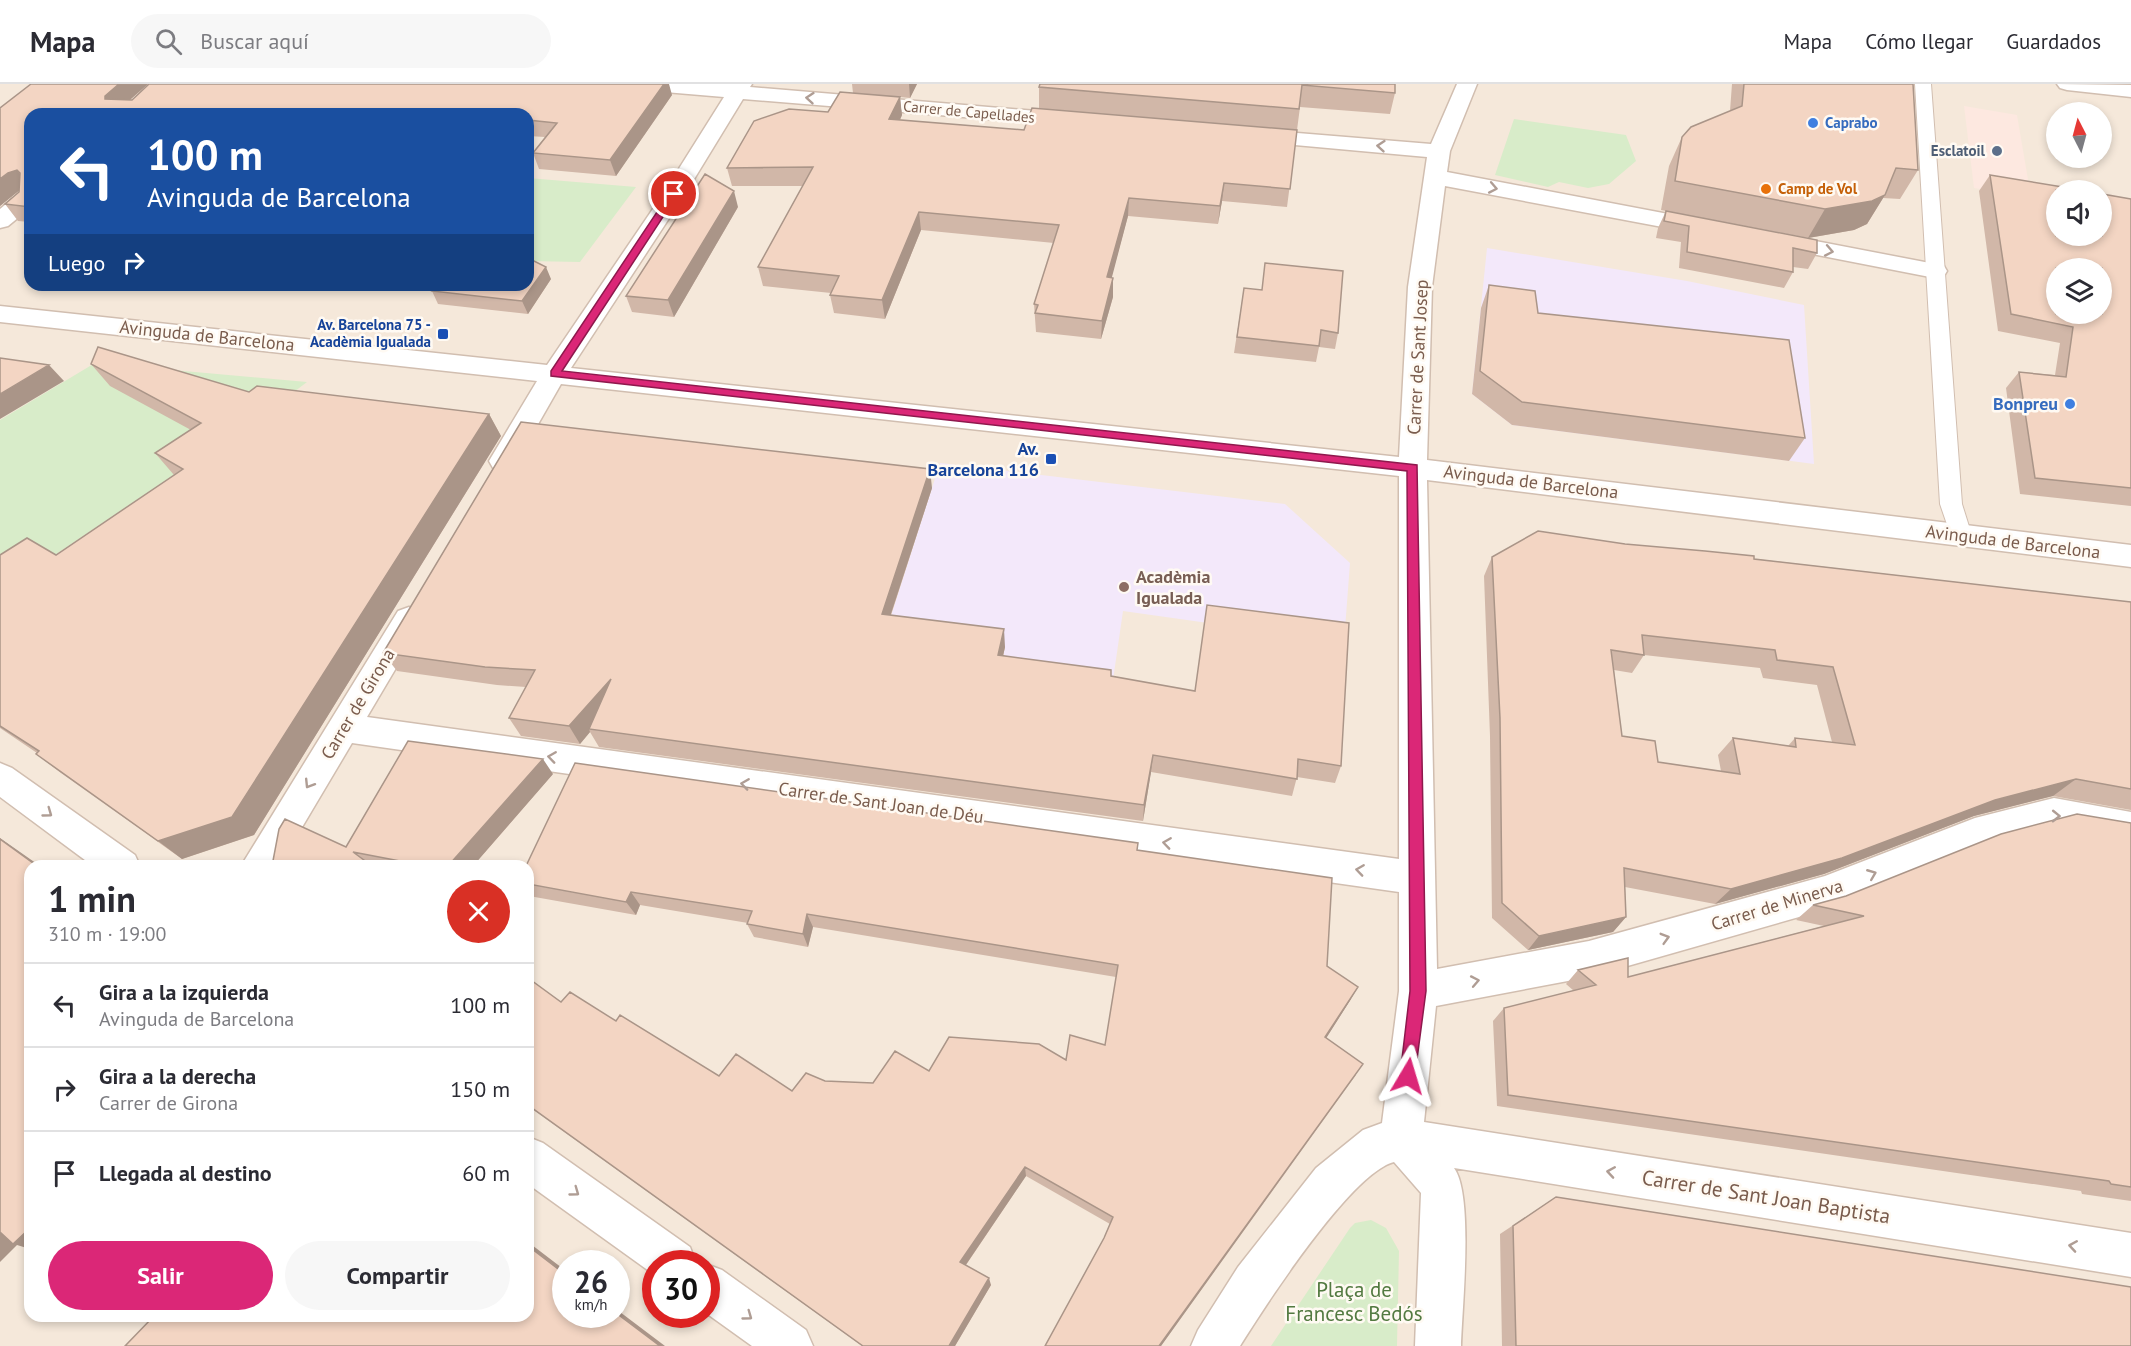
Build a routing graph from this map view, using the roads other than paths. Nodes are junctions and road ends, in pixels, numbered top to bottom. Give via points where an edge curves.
1 (641, 84) edge
2 (1467, 84) edge
3 (1923, 84) edge
4 (2067, 84) edge
5 (739, 88) edge
6 (2131, 91) edge
7 (1091, 122) edge
8 (1234, 134) edge
9 (1439, 151) junction
10 (1436, 177) junction
11 (24, 201) edge
12 (0, 221) edge
13 (1726, 231) edge
14 (1749, 236) edge
15 (1935, 271) junction
16 (0, 314) edge
17 (554, 374) junction
18 (1413, 468) junction
19 (488, 485) edge
20 (1961, 536) junction
21 (2131, 556) edge
22 (422, 597) edge
23 (344, 728) junction
24 (0, 778) edge
25 (2131, 827) edge
26 (114, 860) edge
27 (262, 860) edge
28 (1418, 878) junction
29 (1418, 991) junction
30 (1401, 1139) junction
31 (534, 1162) edge
32 (657, 1250) edge
33 (2131, 1255) edge
34 (720, 1296) edge
35 (790, 1346) edge
36 (1214, 1346) edge
37 (1438, 1346) edge

1 - 5 street, Carrer de Capellades
2 - 9 street, Carrer de Sant Josep
3 - 15 lane
4 - 6 street
7 -> 5 street, Carrer de Capellades
5 - 17 street
9 -> 8 street
9 - 10 street, Carrer de Sant Josep
10 -> 13 street
10 - 18 street, Carrer de Sant Josep via 1420,287
11 - 12 street
14 -> 15 street
15 - 20 lane via 1951,504
16 - 17 street, Avinguda de Barcelona
17 - 18 street, Avinguda de Barcelona
17 - 19 street
18 - 20 street, Avinguda de Barcelona
18 - 28 street, Carrer de Sant Josep
20 - 21 street, Avinguda de Barcelona
22 - 23 street, Carrer de Girona
23 -> 27 street, Carrer de Girona
28 -> 23 street, Carrer de Sant Joan de Déu
24 -> 26 street
29 -> 25 street, Carrer de Minerva via 1601,956 1827,892 1975,833 2054,813
28 - 29 street, Carrer de Sant Josep
29 - 30 street, Carrer de Sant Josep
33 -> 30 street, Carrer de Sant Joan Baptista
30 - 36 street via 1378,1144 1331,1183 1254,1283
30 - 37 street via 1442,1187
31 -> 32 street
34 -> 35 street

